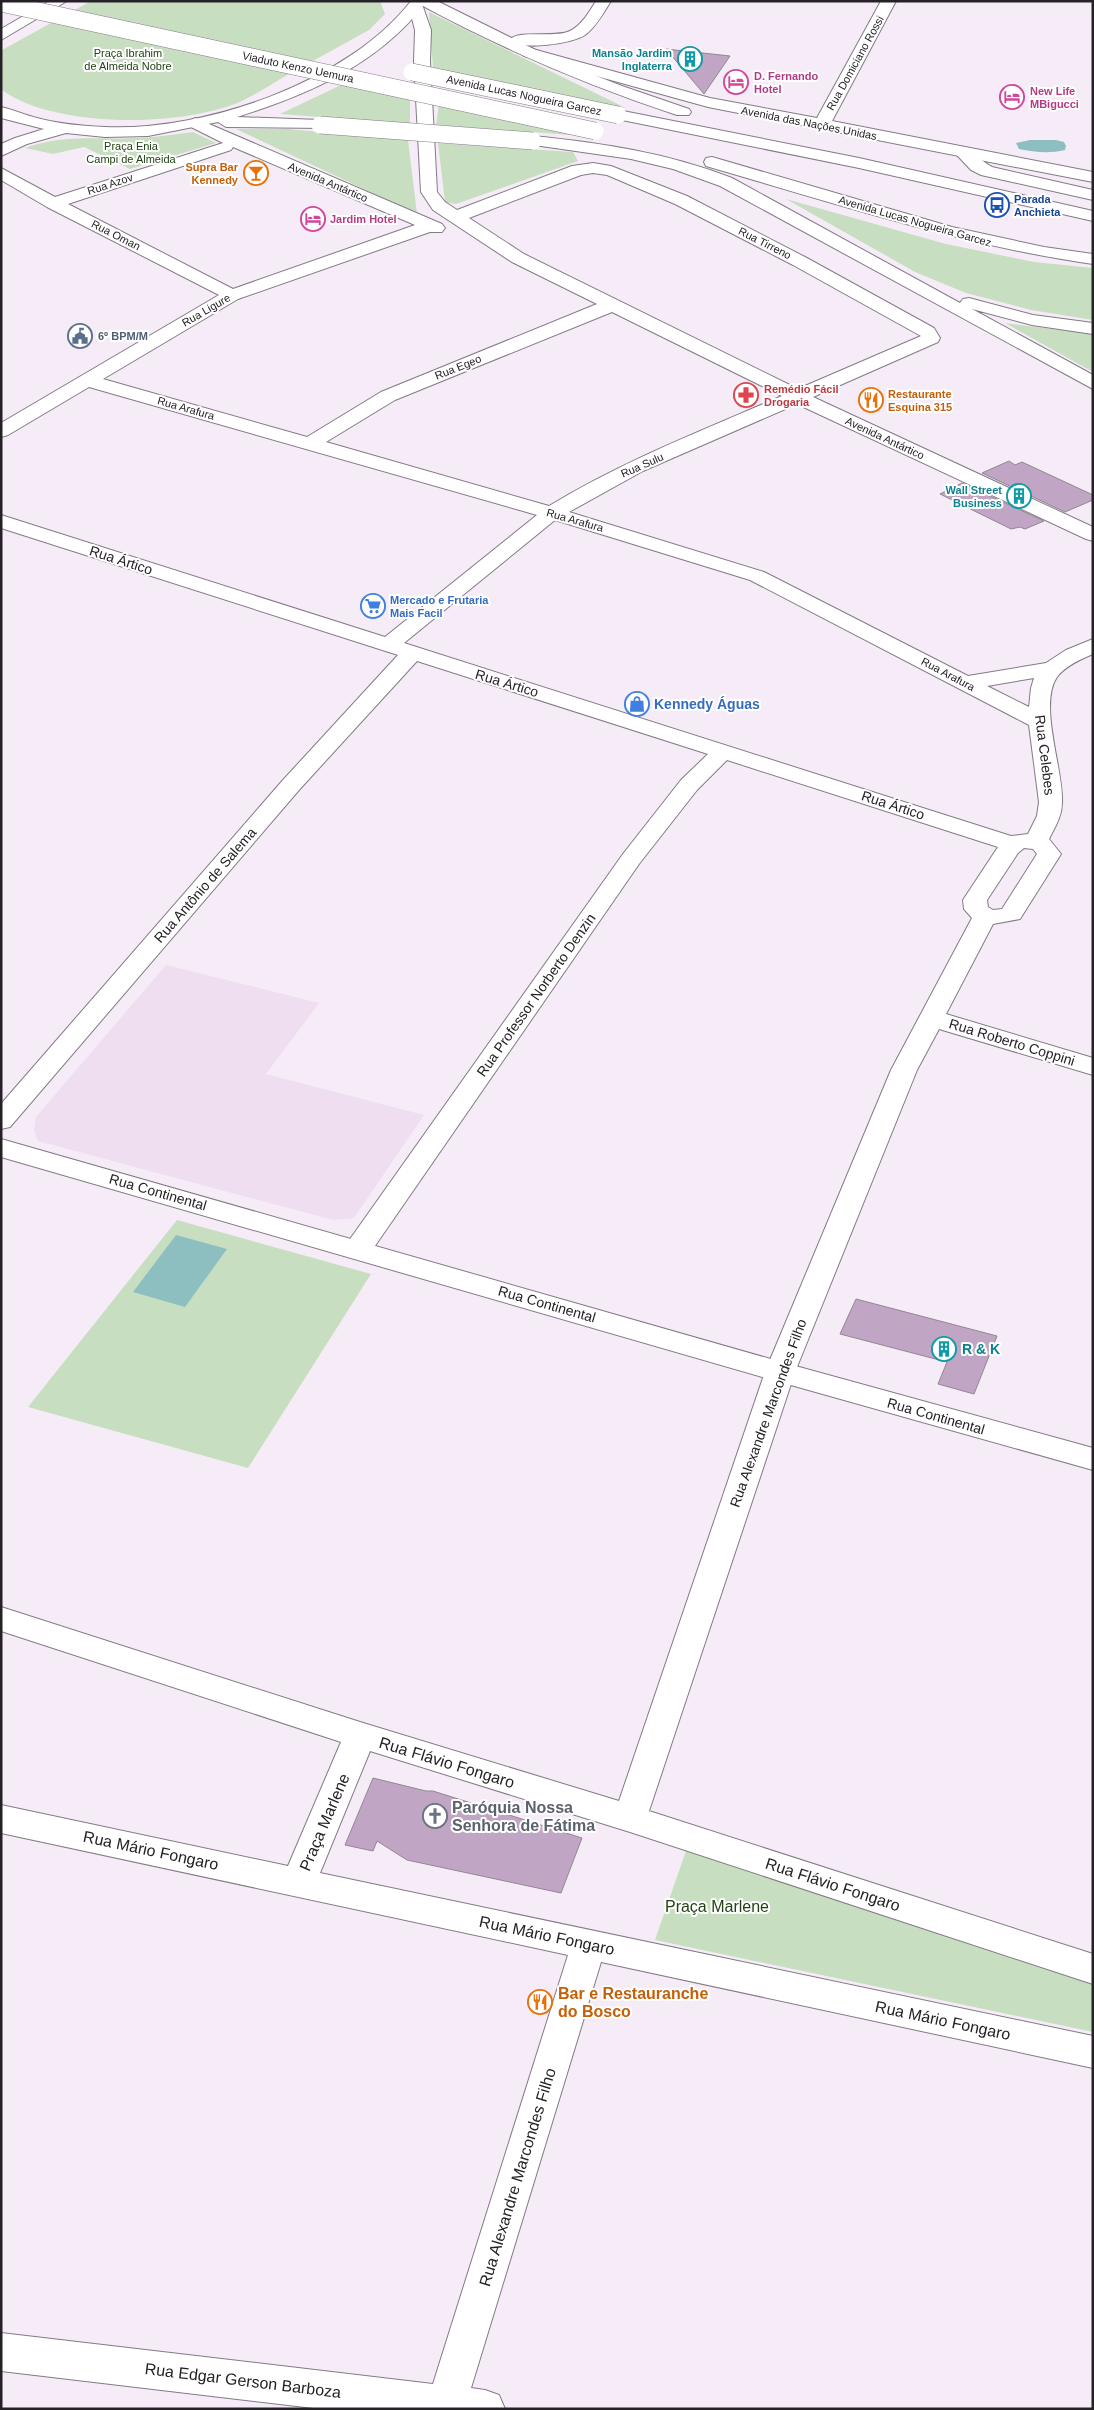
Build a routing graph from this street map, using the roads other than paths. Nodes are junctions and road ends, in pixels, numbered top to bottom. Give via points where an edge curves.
1 (60, 1) edge
2 (604, 1) edge
3 (889, 1) edge
4 (1, 3) edge
5 (420, 3) edge
6 (1, 35) edge
7 (499, 39) junction
8 (529, 53) junction
9 (335, 56) dead end
10 (374, 64) dead end
11 (394, 68) dead end
12 (1, 112) edge
13 (195, 123) junction
14 (822, 126) junction
15 (68, 128) junction
16 (595, 130) joint
17 (225, 148) dead end
18 (1, 150) edge
19 (962, 152) junction
20 (859, 163) junction
21 (1, 173) edge
22 (1093, 177) edge
23 (975, 191) junction
24 (1093, 194) edge
25 (54, 203) junction
26 (1093, 210) edge
27 (1093, 216) edge
28 (455, 217) junction
29 (429, 226) junction
30 (518, 258) junction
31 (1093, 259) edge
32 (913, 285) junction
33 (232, 295) junction
34 (612, 306) junction
35 (1093, 330) edge
36 (928, 341) joint
37 (86, 380) junction
38 (1093, 383) edge
39 (798, 397) junction
40 (1, 432) edge
41 (311, 443) junction
42 (552, 513) junction
43 (1, 521) edge
44 (1093, 535) edge
45 (388, 645) junction
46 (1093, 645) edge
47 (412, 653) junction
48 (1052, 669) junction
49 (966, 683) junction
50 (1040, 722) junction
51 (724, 751) junction
52 (1025, 843) junction
53 (986, 917) junction
54 (931, 1018) junction
55 (1093, 1066) edge
56 (1, 1121) edge
57 (1, 1148) edge
58 (358, 1249) junction
59 (780, 1372) junction
60 (1093, 1459) edge
61 (1, 1619) edge
62 (360, 1735) junction
63 (630, 1818) junction
64 (1, 1819) edge
65 (299, 1881) junction
66 (589, 1944) junction
67 (1093, 1969) edge
68 (1093, 2052) edge
69 (1, 2352) edge
70 (446, 2406) edge
71 (485, 2409) edge

1 - 6 street
2 - 7 street via 575,34 554,39
3 - 14 street, Rua Domiciano Rossi
4 - 16 street, Viaduto Kenzo Uemura, bridge
5 - 7 street, Avenida das Nações Unidas
5 - 13 street via 386,39 365,55 319,80 262,103
5 - 28 street, Avenida Antártico via 429,192 439,206
7 - 8 street, Avenida das Nações Unidas
8 - 14 street, Avenida das Nações Unidas via 676,95
8 - 20 street, Avenida das Nações Unidas via 640,99
9 - 10 street
11 - 20 street, Avenida Lucas Nogueira Garcez, bridge
12 - 15 street
13 - 15 street via 138,132
13 - 29 street, Avenida Antártico
13 - 32 street, bridge via 320,125 533,141 643,154 702,171 726,182
14 - 19 street, Avenida das Nações Unidas
15 - 18 street
16 - 31 street, Avenida Lucas Nogueira Garcez via 943,231 1013,248
17 - 25 street, Rua Azov
19 - 22 street, Avenida das Nações Unidas
19 - 24 street via 987,171
20 - 23 street, Avenida Lucas Nogueira Garcez
21 - 25 street, Rua Oman
23 - 26 street, Avenida Lucas Nogueira Garcez
23 - 27 street, Avenida Lucas Nogueira Garcez
25 - 33 street, Rua Oman
28 - 30 street, Avenida Antártico
28 - 36 street, Rua Tirreno via 585,168 611,171 681,200 928,332 931,334
29 - 30 street, Avenida Antártico
29 - 33 street, Rua Ligure
30 - 34 street, Avenida Antártico
32 - 35 street via 1010,315
32 - 38 street
33 - 37 street, Rua Ligure
34 - 39 street, Avenida Antártico
34 - 41 street, Rua Egeo via 388,396
36 - 39 street, Rua Sulu
37 - 40 street, Rua Ligure
37 - 41 street, Rua Arafura
39 - 42 street, Rua Sulu via 636,467 588,490
39 - 44 street, Avenida Antártico
41 - 42 street, Rua Arafura
42 - 45 street, Rua Sulu
42 - 49 street, Rua Arafura via 756,576
43 - 45 street, Rua Ártico
45 - 47 street, Rua Ártico
46 - 48 street
47 - 51 street, Rua Ártico
47 - 56 street, Rua Antônio de Salema via 291,785
48 - 49 street
48 - 50 street, Rua Celebes via 1045,678 1040,698
49 - 50 street, Rua Arafura
50 - 52 street, Rua Celebes via 1051,802 1049,816
51 - 52 street, Rua Ártico
51 - 58 street, Rua Professor Norberto Denzin via 689,784 631,859
52 - 53 street, Rua Celebes via 975,900 976,909
52 - 53 street via 1044,845 1049,854 1015,910 1004,917
53 - 54 street
54 - 55 street, Rua Roberto Coppini
54 - 59 street, Rua Alexandre Marcondes Filho via 904,1070
57 - 58 street, Rua Continental
58 - 59 street, Rua Continental
59 - 60 street, Rua Continental
59 - 63 street, Rua Alexandre Marcondes Filho
61 - 62 street, Rua Flávio Fongaro
62 - 63 street, Rua Flávio Fongaro
62 - 65 street, Praça Marlene
63 - 67 street, Rua Flávio Fongaro
64 - 65 street, Rua Mário Fongaro
65 - 66 street, Rua Mário Fongaro
66 - 68 street, Rua Mário Fongaro
66 - 70 street, Rua Alexandre Marcondes Filho
69 - 70 street, Rua Edgar Gerson Barboza
70 - 71 street, Rua Edgar Gerson Barboza

